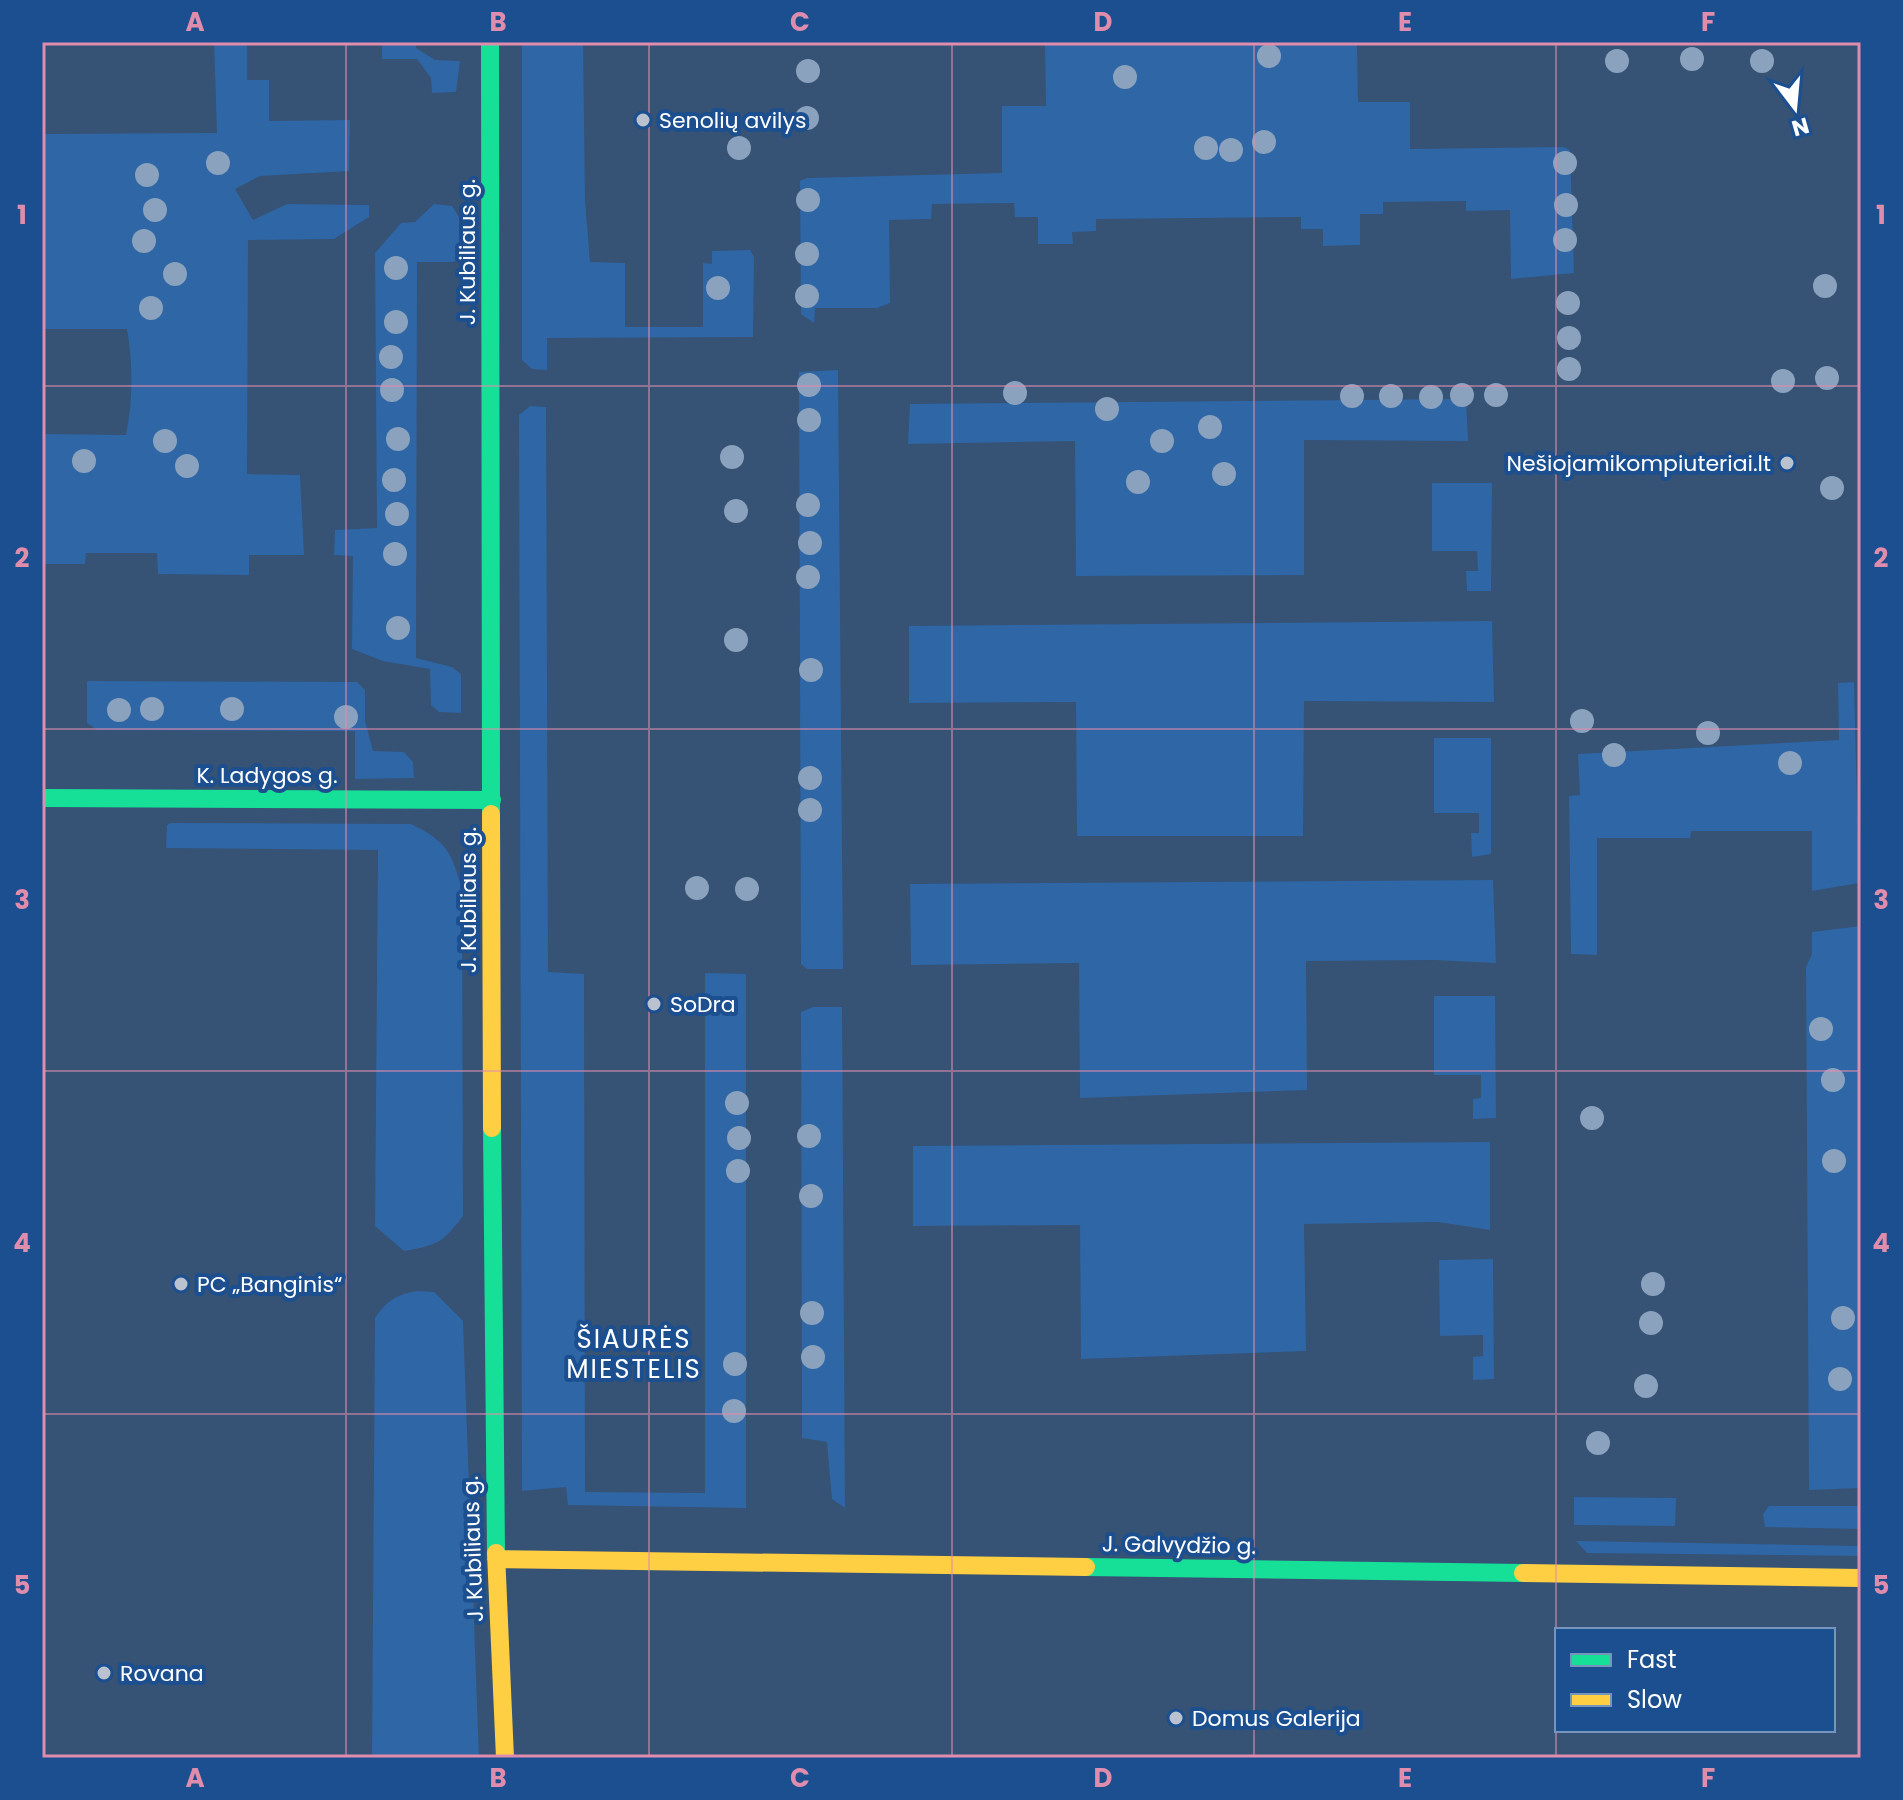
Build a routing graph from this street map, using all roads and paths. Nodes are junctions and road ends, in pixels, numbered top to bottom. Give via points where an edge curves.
1 (490, 42) edge
2 (42, 798) edge
3 (492, 800) junction
4 (496, 1559) junction
5 (1861, 1578) edge
6 (505, 1758) edge

1 - 3 street, J. Kubiliaus g.
2 - 3 street, K. Ladygos g.
3 - 4 street, J. Kubiliaus g.
4 - 5 street, J. Galvydžio g.
4 - 6 street, J. Kubiliaus g.

